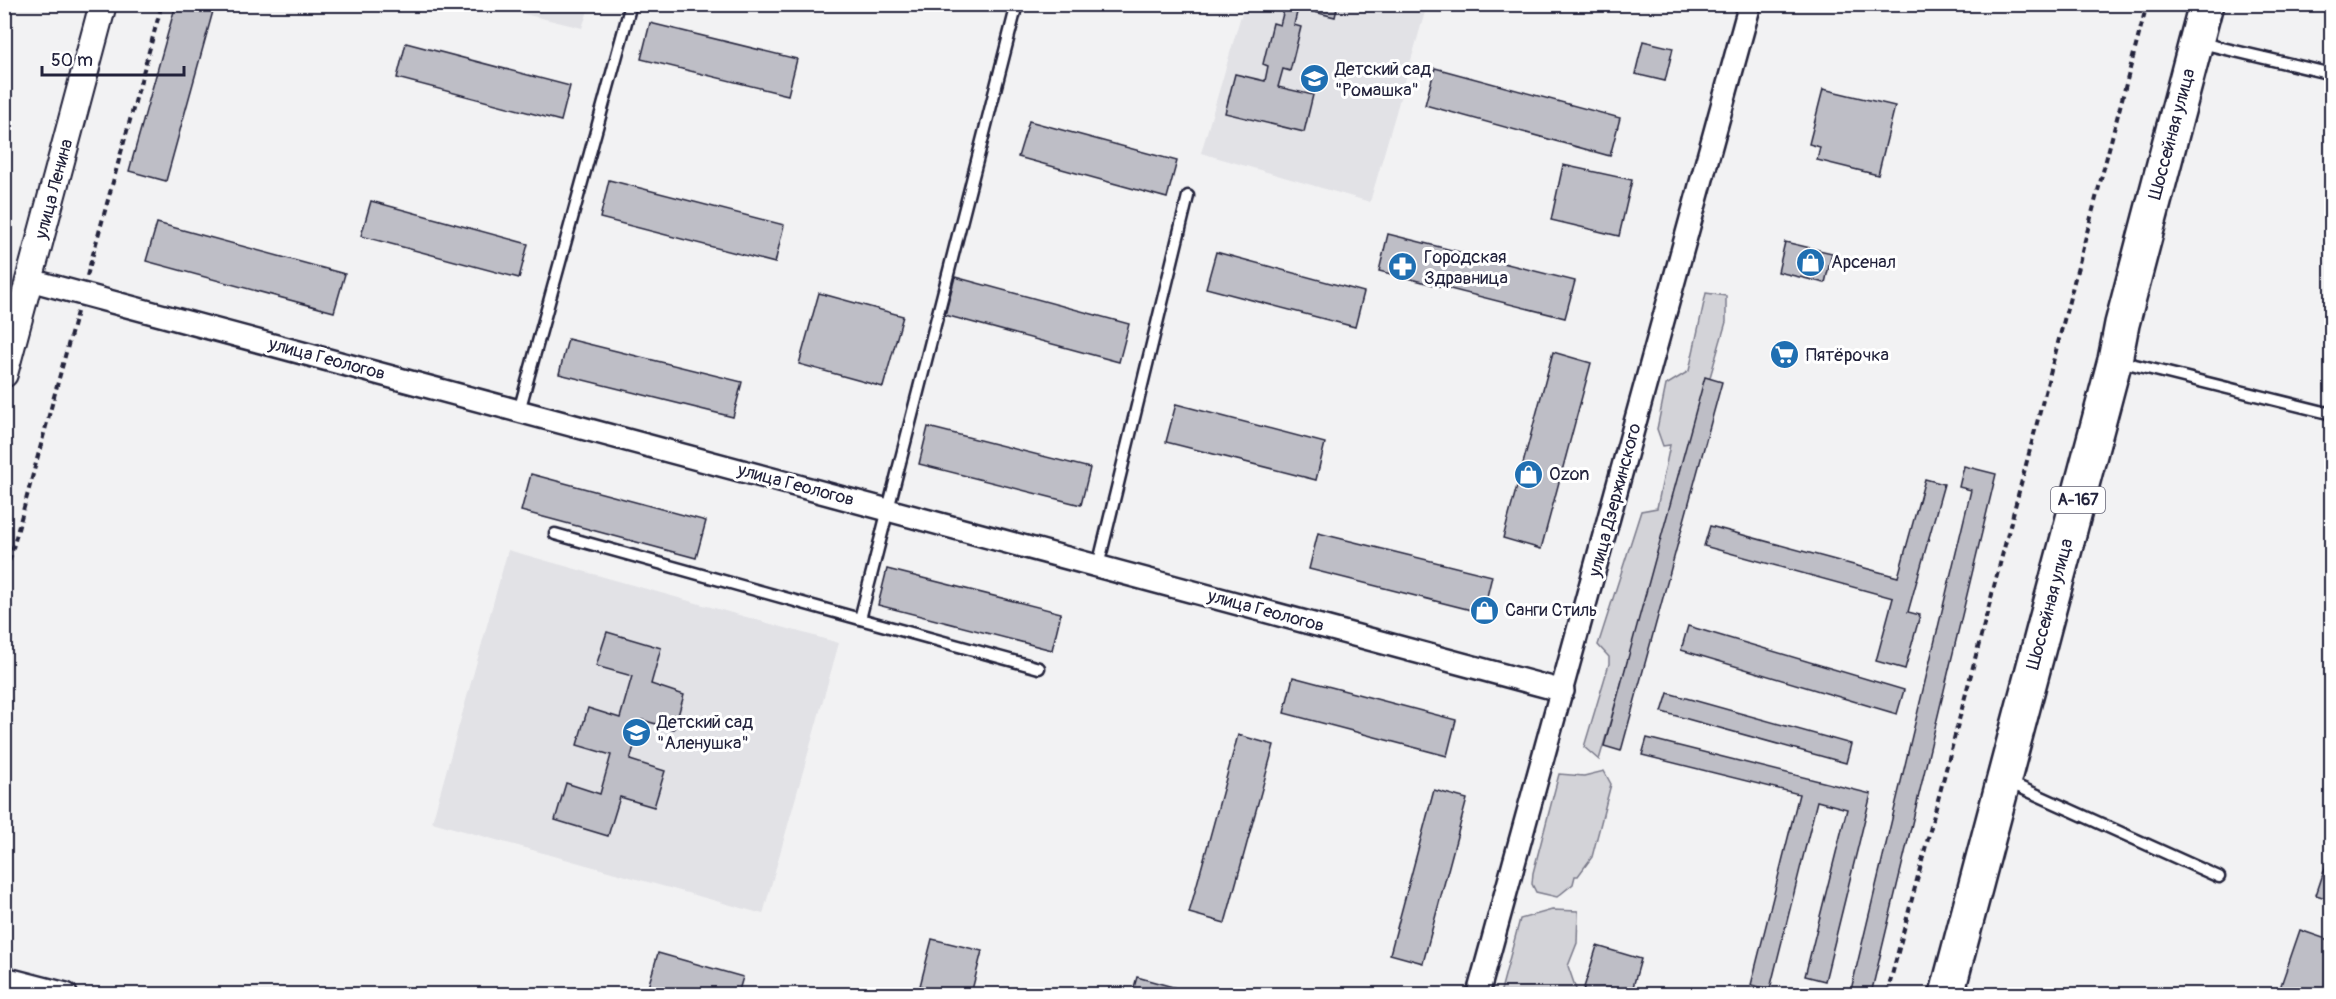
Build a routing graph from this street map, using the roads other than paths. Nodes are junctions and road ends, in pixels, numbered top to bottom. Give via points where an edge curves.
1 (103, 4) edge
2 (630, 4) edge
3 (1017, 4) edge
4 (1750, 4) edge
5 (2206, 4) edge
6 (2196, 41) junction
7 (2331, 74) edge
8 (1188, 196) dead end
9 (30, 280) junction
10 (2115, 360) junction
11 (4, 374) edge
12 (519, 411) junction
13 (2331, 414) edge
14 (889, 510) junction
15 (555, 534) dead end
16 (1098, 566) junction
17 (860, 619) junction
18 (1039, 668) dead end
19 (1563, 691) junction
20 (2003, 780) junction
21 (2219, 877) dead end
22 (4, 978) edge
23 (66, 994) edge
24 (1478, 994) edge
25 (1947, 994) edge

1 - 9 street, улица Ленина
2 - 12 lane
3 - 14 lane
4 - 19 street, улица Дзержинского
5 - 6 highway, Шоссейная улица / А-167
6 - 7 lane
6 - 10 highway, Шоссейная улица / А-167
8 - 16 lane
9 - 11 street, улица Ленина
9 - 12 street, улица Геологов
10 - 13 lane
10 - 20 highway, Шоссейная улица / А-167
12 - 14 street, улица Геологов
14 - 16 street, улица Геологов
14 - 17 lane
15 - 17 lane
16 - 19 street, улица Геологов
17 - 18 lane
19 - 24 street, улица Дзержинского
20 - 21 lane
20 - 25 highway, Шоссейная улица / А-167
22 - 23 street

